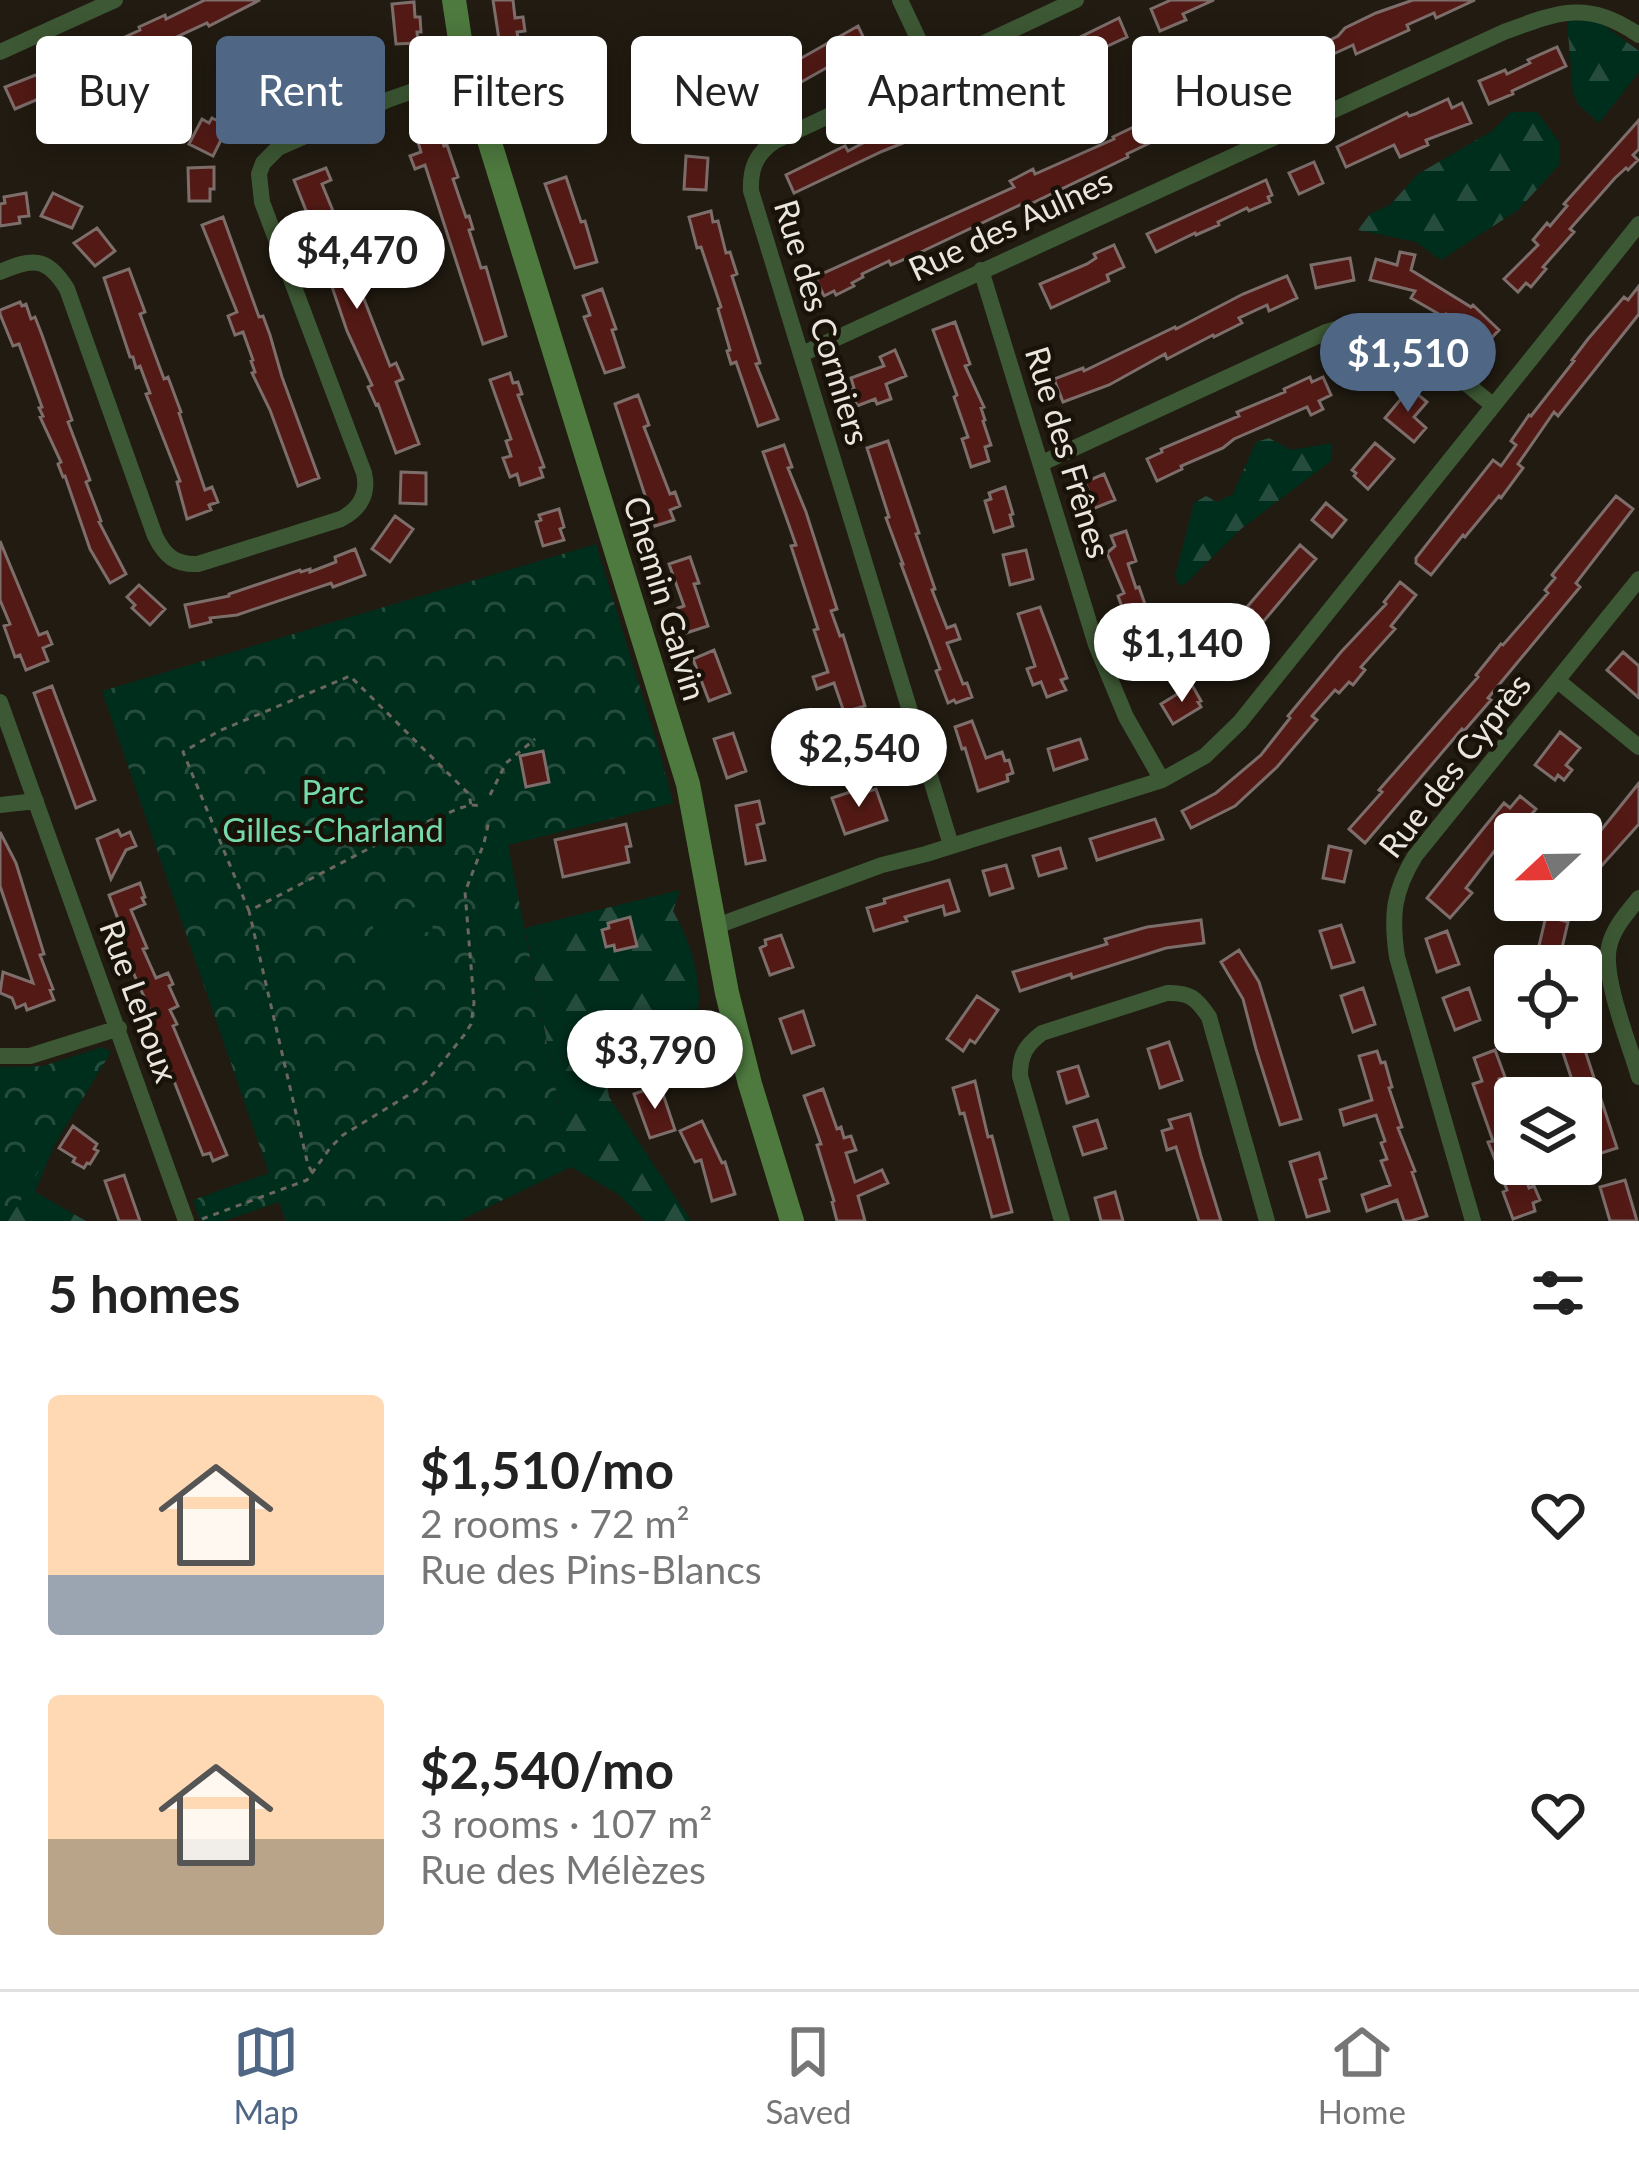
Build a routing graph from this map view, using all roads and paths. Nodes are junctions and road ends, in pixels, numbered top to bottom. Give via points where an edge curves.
1 (115, 0) edge
2 (454, 0) edge
3 (900, 0) edge
4 (1076, 0) edge
5 (1639, 35) edge
6 (459, 36) edge
7 (917, 36) edge
8 (997, 36) edge
9 (0, 52) edge
10 (409, 94) edge
11 (826, 117) edge
12 (490, 144) edge
13 (1639, 224) edge
14 (981, 270) junction
15 (0, 272) edge
16 (802, 354) junction
17 (1492, 405) junction
18 (1042, 463) junction
19 (1639, 579) edge
20 (1558, 681) junction
21 (0, 702) edge
22 (535, 739) dead end
23 (1639, 747) edge
24 (1162, 780) junction
25 (490, 795) dead end
26 (36, 801) junction
27 (0, 805) edge
28 (471, 805) junction
29 (482, 806) dead end
30 (489, 821) dead end
31 (951, 845) junction
32 (1639, 898) edge
33 (249, 911) junction
34 (714, 927) junction
35 (118, 1028) junction
36 (0, 1056) edge
37 (1639, 1077) edge
38 (312, 1172) junction
39 (186, 1221) edge
40 (196, 1221) edge
41 (792, 1221) edge
42 (1062, 1221) edge
43 (1267, 1221) edge
44 (1473, 1221) edge

1 - 9 street
2 - 6 street, Chemin Galvin
3 - 7 street
4 - 8 street, Rue des Cormiers
5 - 14 street, Rue des Aulnes via 1609,15 1574,9 1504,32
10 - 15 street via 278,148 262,163 262,202 364,473 361,502 341,519 198,564 172,560 154,536 67,289 33,261
11 - 16 street, Rue des Cormiers via 762,150 752,168 751,191
12 - 34 street, Chemin Galvin via 688,784
13 - 17 street
14 - 16 street, Rue des Aulnes
14 - 18 street, Rue des Frênes
16 - 31 street, Rue des Cormiers
17 - 18 street via 1407,337 1356,324
17 - 24 street via 1240,722
18 - 24 street, Rue des Frênes via 1103,663
19 - 20 street, Rue des Cyprès
20 - 23 street
20 - 44 street, Rue des Cyprès via 1415,856 1396,897 1397,957
21 - 26 street, Rue Lehoux
22 - 25 path via 506,763
24 - 31 street
26 - 27 street
26 - 35 street, Rue Lehoux
28 - 29 path
28 - 33 path
28 - 33 path via 469,794 350,676 219,731 183,752
30 - 38 path via 464,892 471,1024 428,1079 343,1135
31 - 34 street
32 - 37 street via 1608,951
33 - 38 path
34 - 41 street, Chemin Galvin
35 - 36 street via 30,1057
35 - 39 street, Rue Lehoux
38 - 40 path via 300,1184
42 - 43 street via 1020,1076 1026,1045 1042,1033 1182,992 1209,1017

